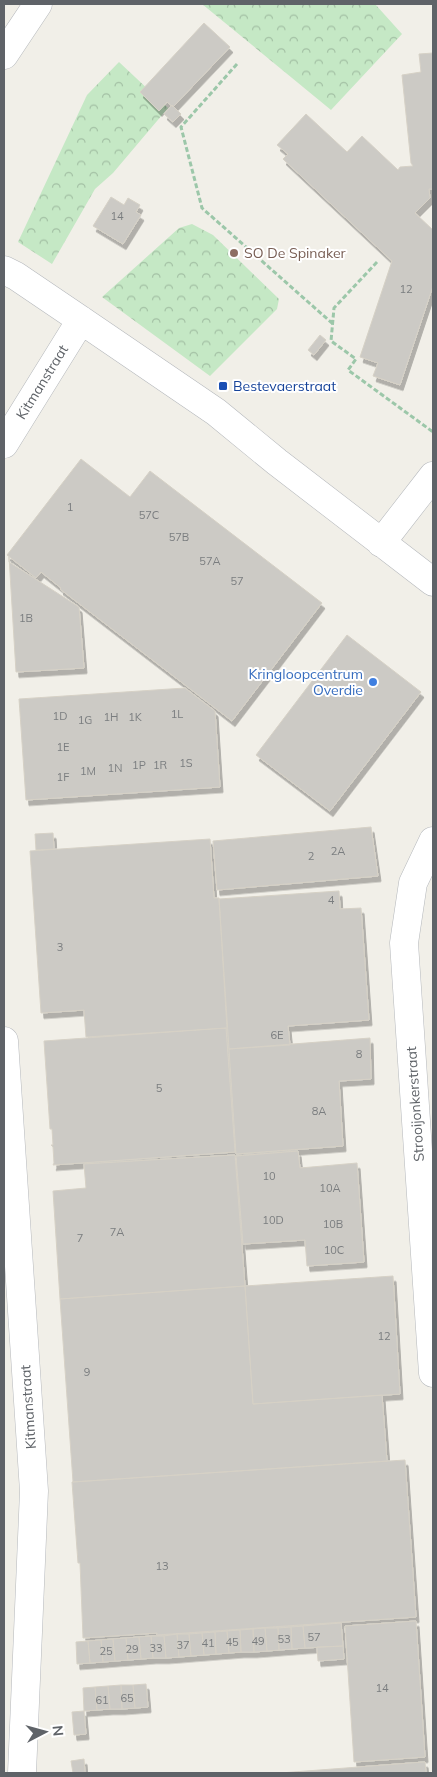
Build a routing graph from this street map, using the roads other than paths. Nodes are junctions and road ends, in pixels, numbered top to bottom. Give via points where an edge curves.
1 (14, 4) edge
2 (38, 4) edge
3 (4, 31) edge
4 (4, 54) edge
5 (4, 270) edge
6 (81, 320) junction
7 (4, 444) edge
8 (433, 476) edge
9 (381, 543) junction
10 (433, 582) edge
11 (433, 841) edge
12 (4, 1041) edge
13 (433, 1372) edge
14 (22, 1773) edge

1 - 3 street
2 - 4 street
5 - 6 street
6 - 7 street, Kitmanstraat
6 - 9 street via 216,412
8 - 9 street
9 - 10 street
11 - 13 street, Strooijonkerstraat via 413,883 404,942
12 - 14 street, Kitmanstraat via 34,1491

